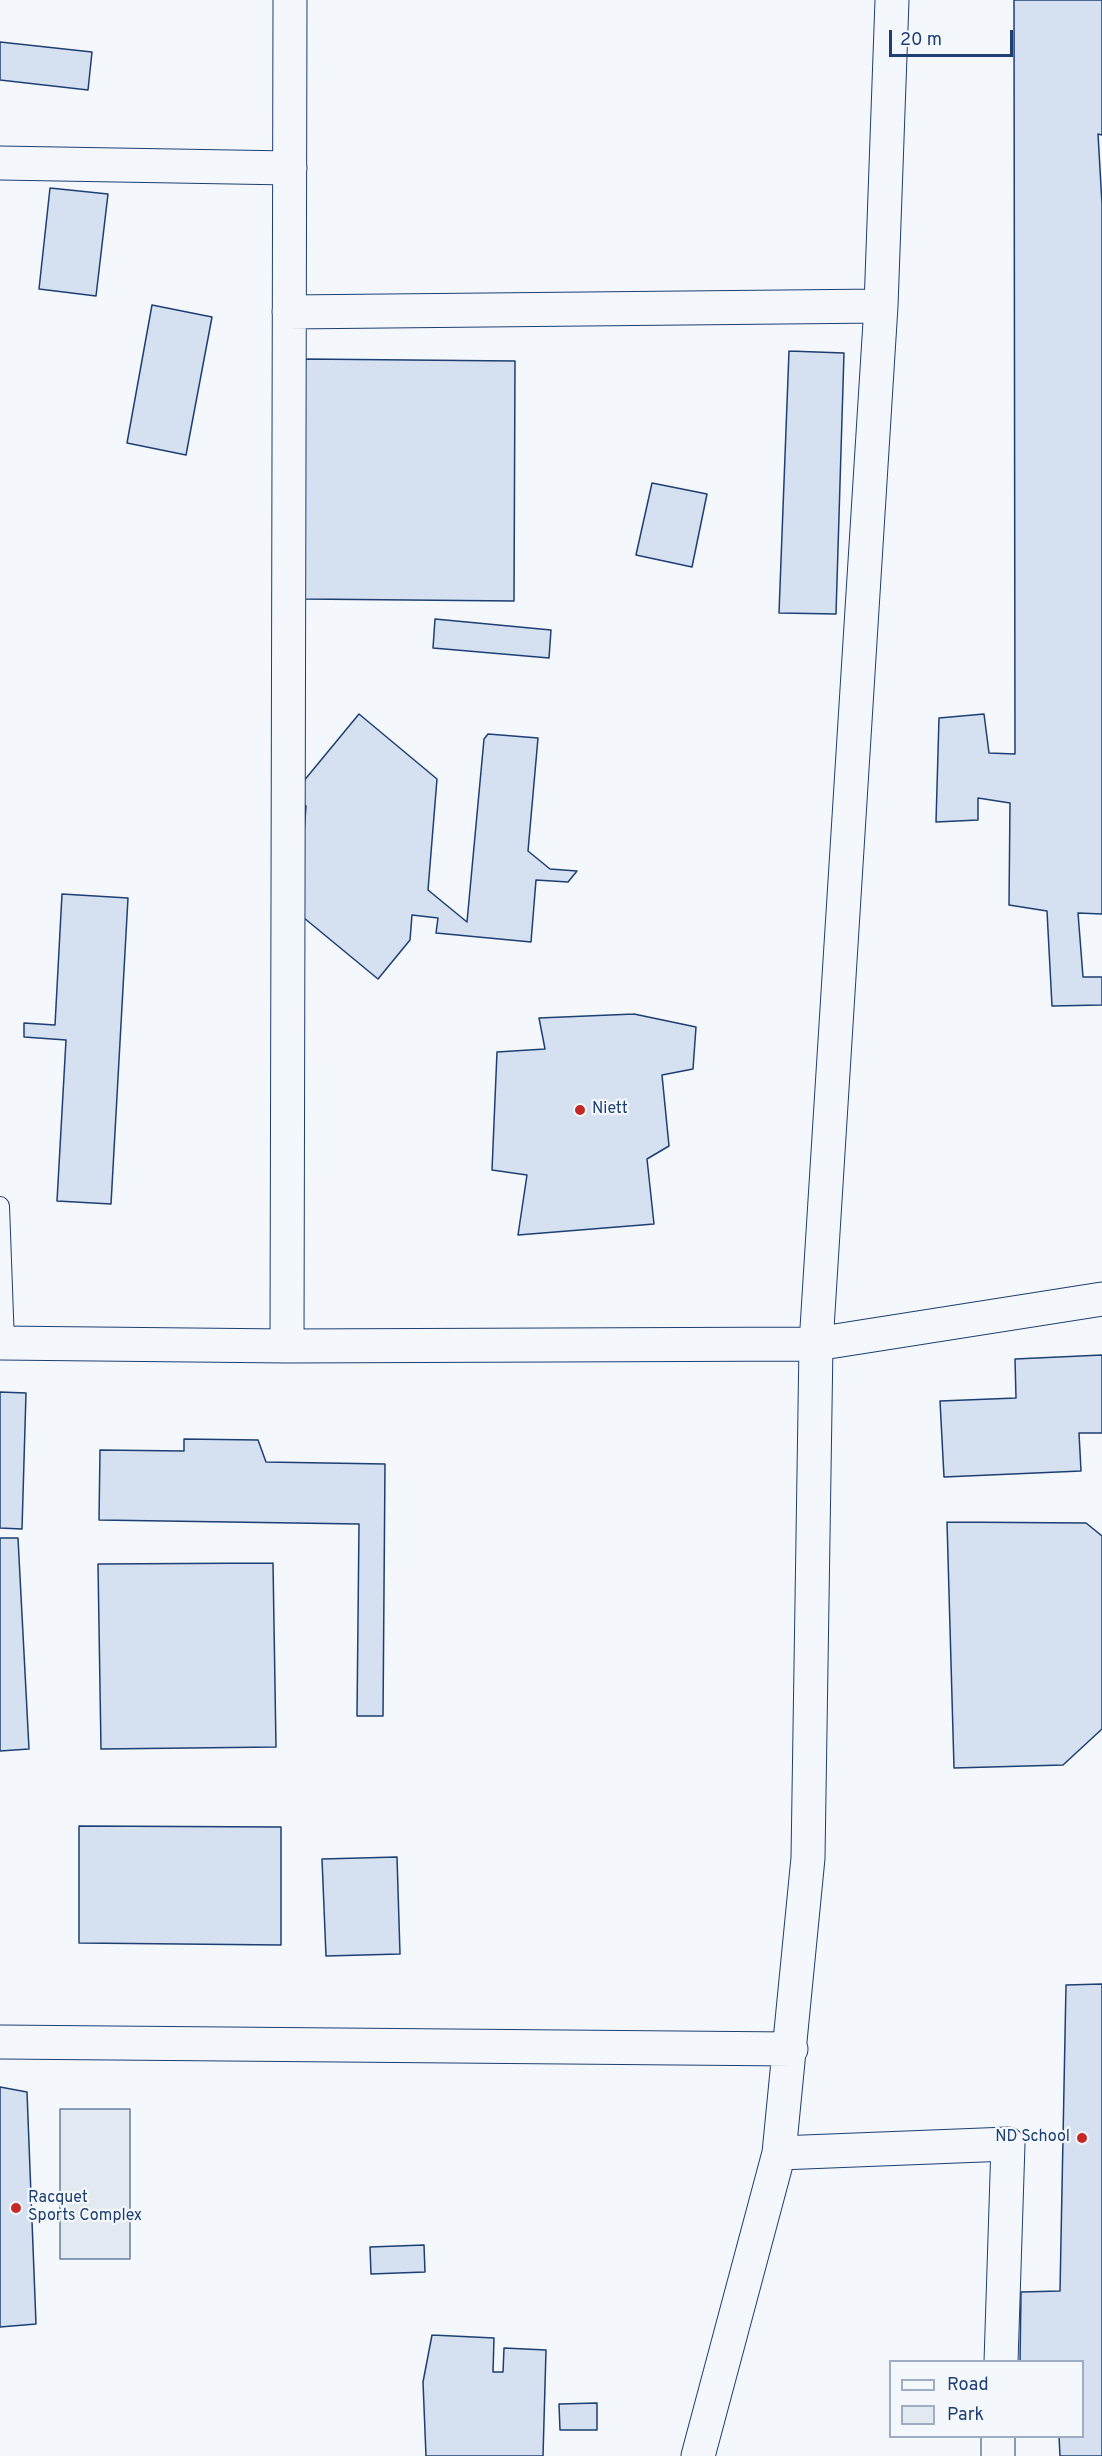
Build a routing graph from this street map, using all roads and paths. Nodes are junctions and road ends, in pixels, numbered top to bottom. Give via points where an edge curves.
1 (290, 0) edge
2 (892, 0) edge
3 (0, 163) edge
4 (290, 168) junction
5 (881, 306) junction
6 (289, 312) junction
7 (0, 1206) edge
8 (1102, 1299) edge
9 (2, 1343) edge
10 (816, 1344) junction
11 (287, 1346) junction
12 (0, 2042) edge
13 (791, 2049) junction
14 (779, 2153) junction
15 (1001, 2360) edge
16 (998, 2438) edge
17 (698, 2456) edge
18 (998, 2456) edge

1 - 4 street
2 - 5 street
3 - 4 street
4 - 6 street
5 - 6 street
5 - 10 street
6 - 11 street
7 - 9 lane
8 - 10 street
9 - 11 street
10 - 11 street
10 - 13 street via 808,1858
12 - 13 street
13 - 14 street
14 - 15 street via 1008,2144
14 - 17 street
16 - 18 street

